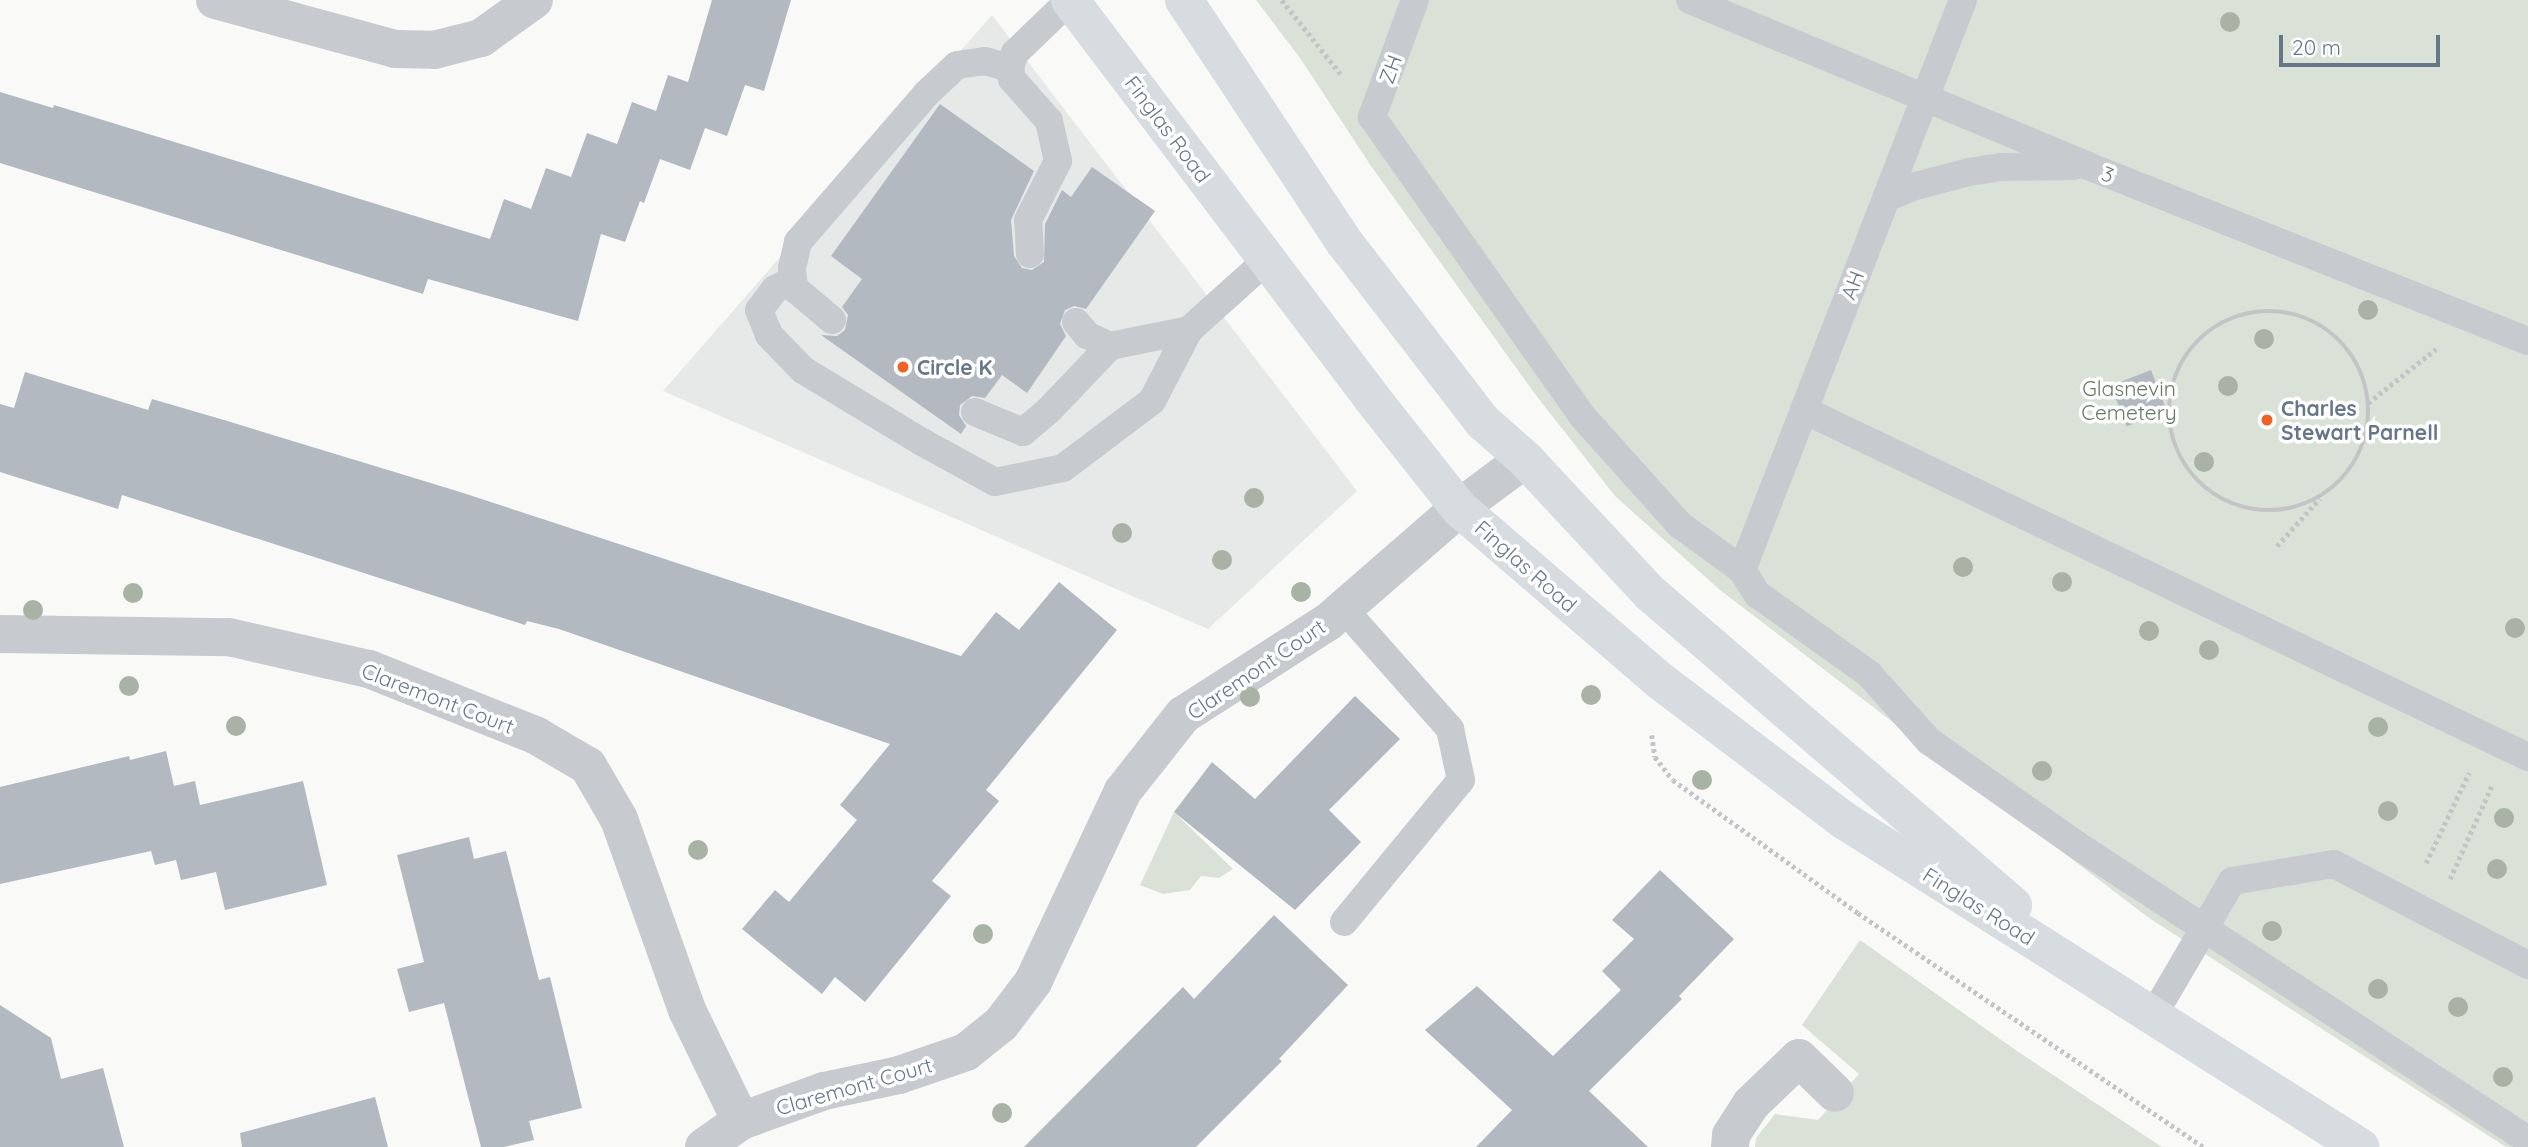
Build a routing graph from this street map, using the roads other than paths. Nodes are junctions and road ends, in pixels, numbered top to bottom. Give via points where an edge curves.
1 (215, 0) edge
2 (534, 0) edge
3 (1070, 0) edge
4 (1184, 0) edge
5 (1415, 0) edge
6 (1690, 0) edge
7 (1963, 0) edge
8 (1010, 68) junction
9 (1925, 96) junction
10 (2088, 166) junction
11 (1886, 198) junction
12 (1030, 254) dead end
13 (1267, 260) junction
14 (793, 280) junction
15 (832, 320) dead end
16 (1076, 322) dead end
17 (1189, 330) junction
18 (2528, 341) edge
19 (1110, 346) junction
20 (1804, 410) junction
21 (975, 412) dead end
22 (1525, 459) junction
23 (1459, 508) junction
24 (1742, 570) junction
25 (1343, 608) junction
26 (0, 634) edge
27 (2528, 757) edge
28 (1344, 922) dead end
29 (2203, 928) junction
30 (2526, 956) edge
31 (2116, 993) junction
32 (2154, 1014) junction
33 (1835, 1093) dead end
34 (741, 1121) junction
35 (2528, 1140) edge
36 (2346, 1143) edge
37 (704, 1147) edge
38 (1730, 1147) edge

1 - 2 street via 395,49 434,50 481,38
3 - 8 lane via 1015,53
3 - 13 main road, Finglas Road
4 - 22 main road, Finglas Road via 1345,243 1482,421
5 - 24 lane, ZH via 1378,126 1583,417 1680,525
6 - 9 lane, 3
7 - 9 lane, AH
8 - 12 lane via 1013,79 1049,121 1058,161 1028,219
8 - 14 lane via 985,61 957,65 926,94 798,242
9 - 10 lane, 3
9 - 11 lane, AH
10 - 11 lane via 2002,167 1943,177
10 - 18 lane, 3
11 - 20 lane, AH
13 - 17 lane
13 - 23 main road, Finglas Road
14 - 15 lane via 794,288
14 - 17 lane via 775,289 759,310 769,335 803,370 995,482 1063,468 1152,401
16 - 19 lane via 1087,335
17 - 19 lane
19 - 21 lane via 1023,432
20 - 24 lane, AH
20 - 27 lane
22 - 23 street, Claremont Court
22 - 31 main road, Finglas Road via 1650,593
23 - 25 street, Claremont Court
23 - 31 main road, Finglas Road via 1659,680 1845,821
24 - 29 lane via 1757,594 1869,674 1929,741
25 - 28 lane via 1450,729 1461,780
25 - 34 street, Claremont Court via 1183,715 1123,791 1033,982 1001,1024 966,1052 899,1075 824,1091
26 - 34 street, Claremont Court via 229,637 369,669 537,736 589,766 619,819 687,1010
29 - 30 lane via 2232,881 2333,864
29 - 32 lane
29 - 35 lane
31 - 32 main road, Finglas Road
32 - 36 main road, Finglas Road
33 - 38 street via 1799,1058 1751,1104 1731,1135
34 - 37 street

